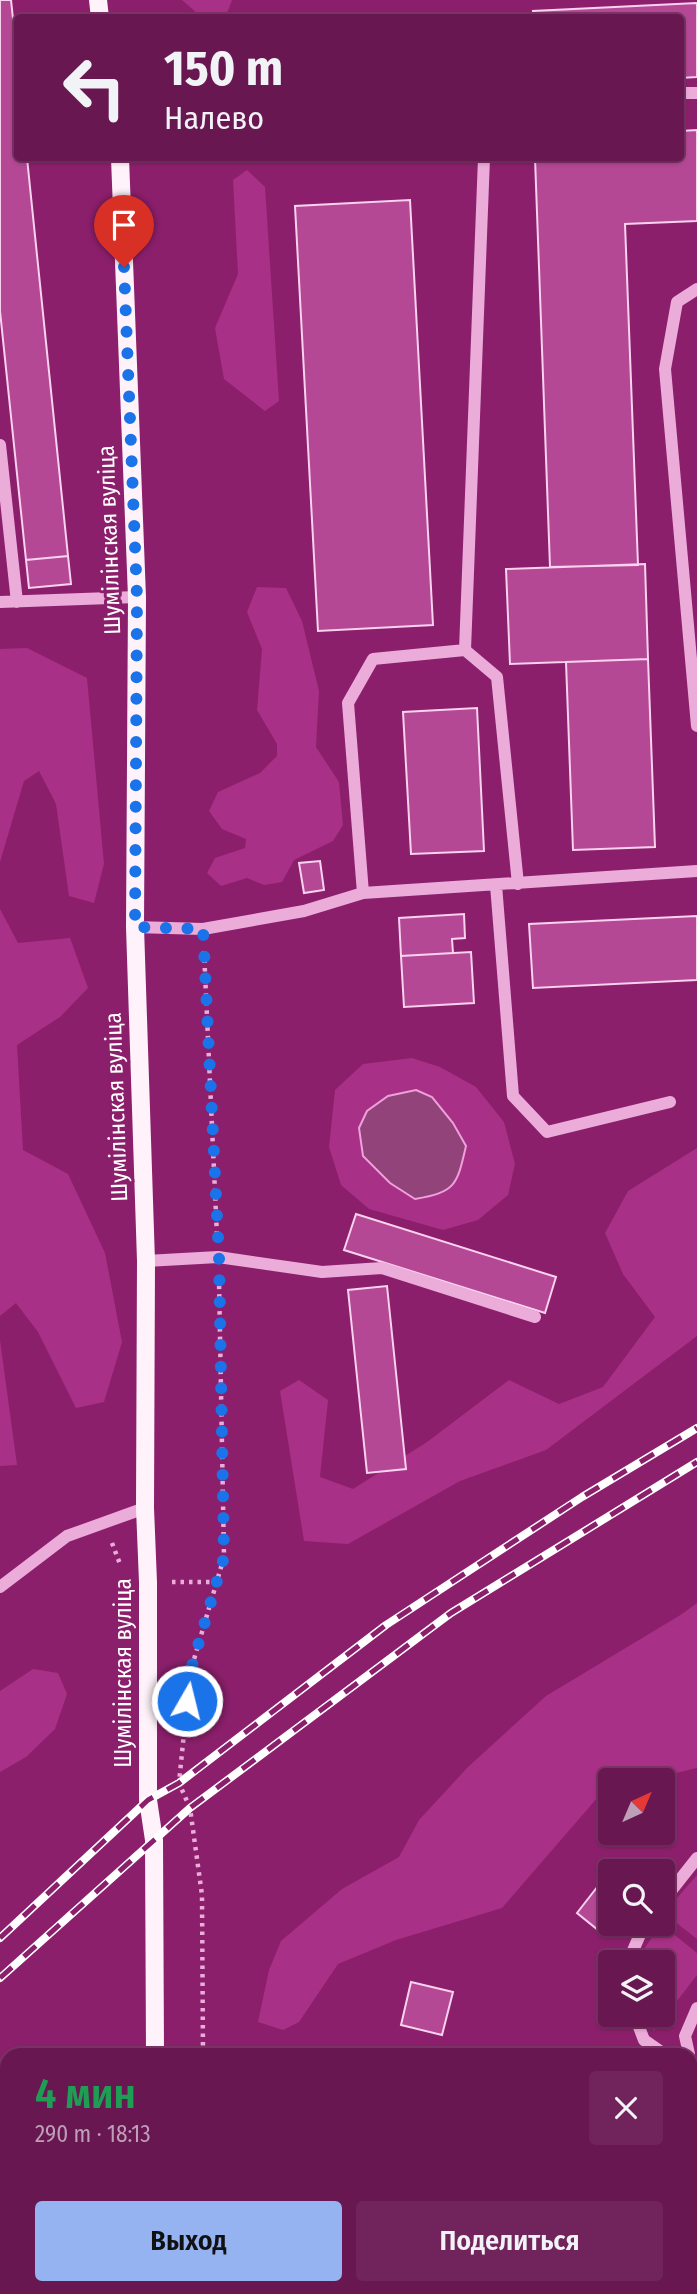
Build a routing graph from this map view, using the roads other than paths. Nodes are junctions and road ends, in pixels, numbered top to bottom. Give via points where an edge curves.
1 (120, 161) edge
2 (484, 161) edge
3 (697, 289) edge
4 (0, 444) edge
5 (137, 597) junction
6 (17, 601) junction
7 (0, 602) edge
8 (464, 650) junction
9 (697, 726) edge
10 (697, 871) edge
11 (518, 884) junction
12 (496, 885) junction
13 (363, 892) junction
14 (135, 927) junction
15 (670, 1102) dead end
16 (146, 1261) junction
17 (535, 1317) dead end
18 (145, 1508) junction
19 (0, 1587) edge
20 (697, 1858) edge
21 (675, 1885) edge
22 (697, 2008) edge
23 (639, 2027) edge
24 (155, 2048) edge
25 (655, 2048) edge
26 (688, 2048) edge

1 - 5 main road, Шумілінская вуліца
2 - 8 street
3 - 9 street via 677,302 664,369
4 - 6 street
5 - 6 street
5 - 14 main road, Шумілінская вуліца
6 - 7 street
8 - 11 street via 498,677
8 - 13 street via 373,659 348,703
10 - 11 street
11 - 12 street
12 - 13 street
12 - 15 street via 513,1096 547,1132
13 - 14 street via 304,911 203,929
14 - 16 main road, Шумілінская вуліца
16 - 17 street via 219,1257 322,1272 382,1268
16 - 18 main road, Шумілінская вуліца
18 - 19 street via 67,1536
18 - 24 main road, Шумілінская вуліца
20 - 21 street
22 - 26 street via 685,2036
23 - 25 street via 644,2040

